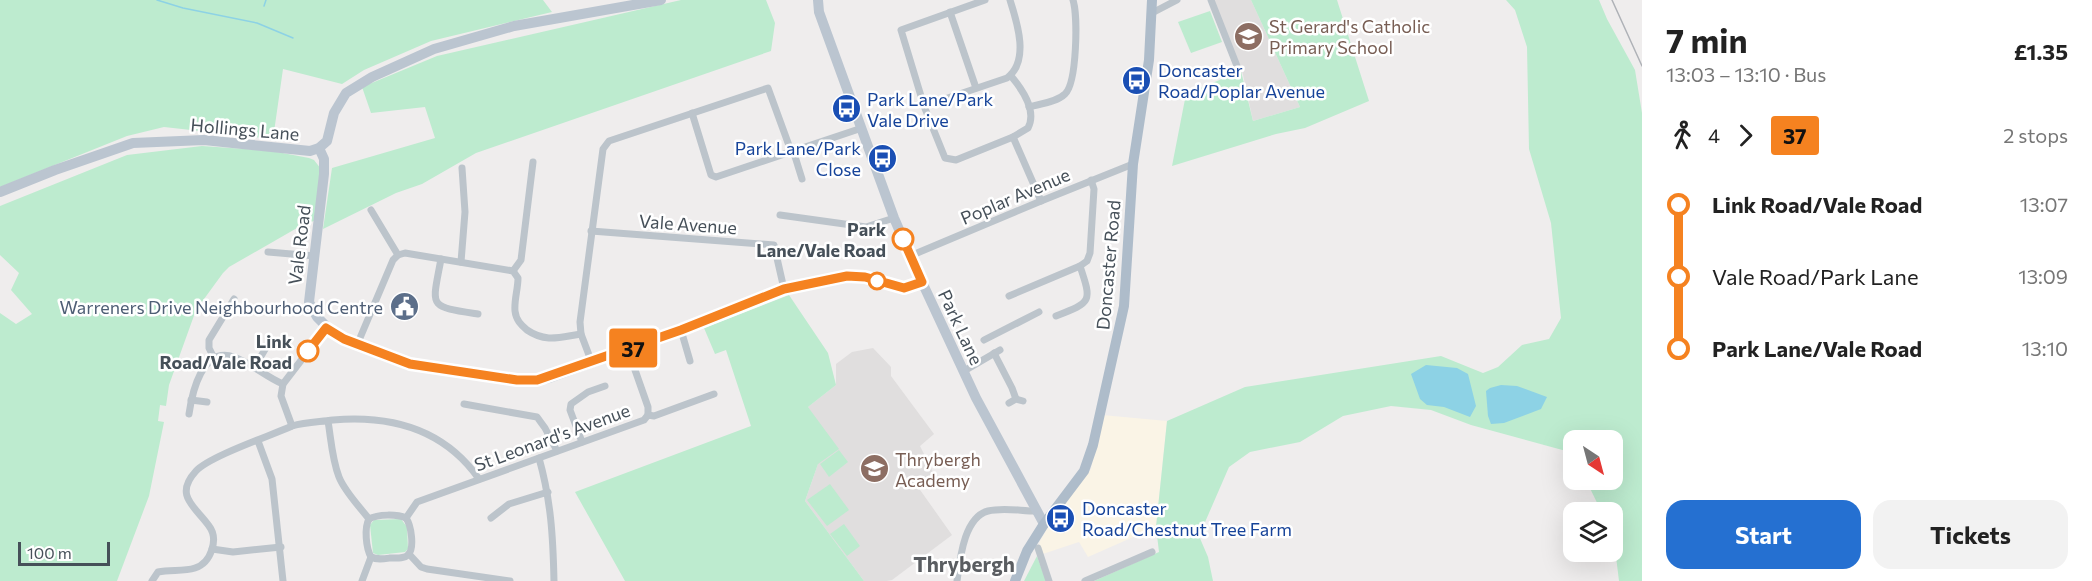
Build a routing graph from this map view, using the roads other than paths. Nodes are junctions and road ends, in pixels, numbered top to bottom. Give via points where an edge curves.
1 (661, 0) edge
2 (818, 0) edge
3 (985, 0) edge
4 (1010, 0) edge
5 (1073, 0) edge
6 (1152, 0) edge
7 (1178, 0) edge
8 (1211, 0) edge
9 (950, 12) junction
10 (1152, 13) junction
11 (1237, 66) dead end
12 (1011, 76) junction
13 (976, 88) junction
14 (924, 106) junction
15 (1029, 107) junction
16 (692, 113) junction
17 (862, 128) junction
18 (1013, 137) junction
19 (319, 148) junction
20 (792, 151) junction
21 (533, 162) dead end
22 (1132, 164) junction
23 (462, 168) dead end
24 (802, 179) dead end
25 (1091, 180) junction
26 (0, 192) edge
27 (1041, 201) junction
28 (370, 210) dead end
29 (780, 215) dead end
30 (894, 218) junction
31 (591, 231) junction
32 (268, 252) dead end
33 (398, 255) junction
34 (315, 256) junction
35 (910, 256) junction
36 (441, 259) junction
37 (461, 262) junction
38 (1080, 266) junction
39 (513, 271) junction
40 (922, 282) junction
41 (784, 289) junction
42 (1009, 296) dead end
43 (234, 299) dead end
44 (1039, 312) dead end
45 (478, 314) dead end
46 (1056, 316) dead end
47 (326, 328) junction
48 (681, 330) junction
49 (581, 334) junction
50 (270, 341) dead end
51 (357, 345) junction
52 (628, 350) junction
53 (997, 352) junction
54 (214, 358) junction
55 (690, 361) dead end
56 (592, 363) junction
57 (254, 368) junction
58 (963, 370) junction
59 (283, 384) junction
60 (605, 386) dead end
61 (714, 394) dead end
62 (191, 400) junction
63 (1016, 401) dead end
64 (207, 402) dead end
65 (464, 404) dead end
66 (189, 414) dead end
67 (648, 415) junction
68 (328, 421) junction
69 (292, 426) junction
70 (258, 441) junction
71 (582, 442) junction
72 (557, 451) junction
73 (539, 458) junction
74 (479, 479) junction
75 (548, 492) junction
76 (1036, 511) junction
77 (406, 518) junction
78 (491, 518) dead end
79 (369, 519) junction
80 (1044, 524) junction
81 (281, 548) junction
82 (1038, 548) dead end
83 (212, 549) junction
84 (1152, 552) dead end
85 (409, 554) junction
86 (371, 557) junction
87 (493, 580) edge
88 (152, 581) edge
89 (283, 581) edge
90 (362, 581) edge
91 (510, 581) edge
92 (554, 581) edge
93 (957, 581) edge
94 (1015, 581) edge
95 (1049, 581) edge
96 (1085, 581) edge

1 - 19 street, Hollings Lane via 514,26 434,49 346,93 334,113 327,141
2 - 17 street, Park Lane
3 - 9 street
4 - 12 street via 1019,40 1017,65
5 - 15 street via 1077,21 1071,84 1059,98
6 - 10 main road, Doncaster Road
7 - 10 street
8 - 11 street
9 - 13 street
9 - 14 street via 901,30
10 - 22 main road, Doncaster Road via 1145,91
12 - 13 street
12 - 15 street
13 - 14 street
14 - 18 street via 942,155 948,160
15 - 18 street via 1031,123
16 - 20 street via 768,88
16 - 20 street via 713,177
16 - 31 street via 606,144
17 - 20 street
17 - 30 street, Park Lane
18 - 27 street
19 - 26 street, Hollings Lane via 310,151 204,140 133,143
19 - 34 street, Vale Road via 325,167
20 - 24 street
21 - 39 street via 521,260
22 - 25 street, Poplar Avenue
22 - 80 main road, Doncaster Road via 1124,306 1093,445 1084,471
23 - 37 street via 465,213
25 - 27 street, Poplar Avenue
25 - 38 street via 1094,189 1090,254
27 - 35 street, Poplar Avenue
28 - 33 street
29 - 30 street via 866,227
30 - 35 street, Park Lane
31 - 41 street, Vale Avenue via 774,245
31 - 49 street
32 - 34 street
33 - 36 street
33 - 51 street
34 - 47 street, Vale Road via 309,302
35 - 40 street, Park Lane
36 - 37 street
36 - 45 street via 435,301 443,309
37 - 39 street
38 - 42 street
38 - 46 street via 1087,298 1079,307
39 - 49 street via 518,278 515,315 521,325 545,339
40 - 41 street, Vale Road via 904,288 847,276
40 - 58 street, Park Lane
41 - 48 street, Vale Road
43 - 54 street via 208,340
44 - 53 street via 987,339
47 - 51 street, Vale Road
47 - 59 street
48 - 52 street, Vale Road
48 - 55 street
49 - 56 street
50 - 57 street
51 - 56 street, Vale Road via 410,364 517,380 549,378
52 - 56 street, Vale Road
52 - 67 street
53 - 58 street
53 - 63 street
54 - 57 street via 235,357
54 - 62 street via 194,387
57 - 59 street
58 - 76 street, Park Lane
59 - 69 street via 281,396
60 - 71 street via 571,404
61 - 67 street, St Leonard's Avenue
62 - 64 street
62 - 66 street
65 - 72 street via 537,417
67 - 71 street, St Leonard's Avenue via 644,420
68 - 69 street
68 - 74 street via 375,418 418,429 456,453
68 - 79 street via 339,478
69 - 70 street
70 - 81 street via 272,479
70 - 83 street via 204,465 189,484 190,506 211,529
71 - 72 street, St Leonard's Avenue
72 - 73 street, St Leonard's Avenue
73 - 74 street, St Leonard's Avenue
73 - 75 street
74 - 77 street, St Leonard's Avenue via 417,502
75 - 78 street via 509,504
75 - 92 street
76 - 80 street, Park Lane
76 - 93 street via 995,510 975,518 962,551
77 - 79 street via 400,515
77 - 85 street via 410,524
79 - 86 street via 366,524
80 - 94 main road, Doncaster Road via 1027,550
81 - 83 street via 233,552
81 - 89 street
82 - 95 street
83 - 88 street via 200,565 158,572
84 - 96 street
85 - 86 street via 386,559
85 - 87 street via 421,567
86 - 90 street
87 - 91 street

